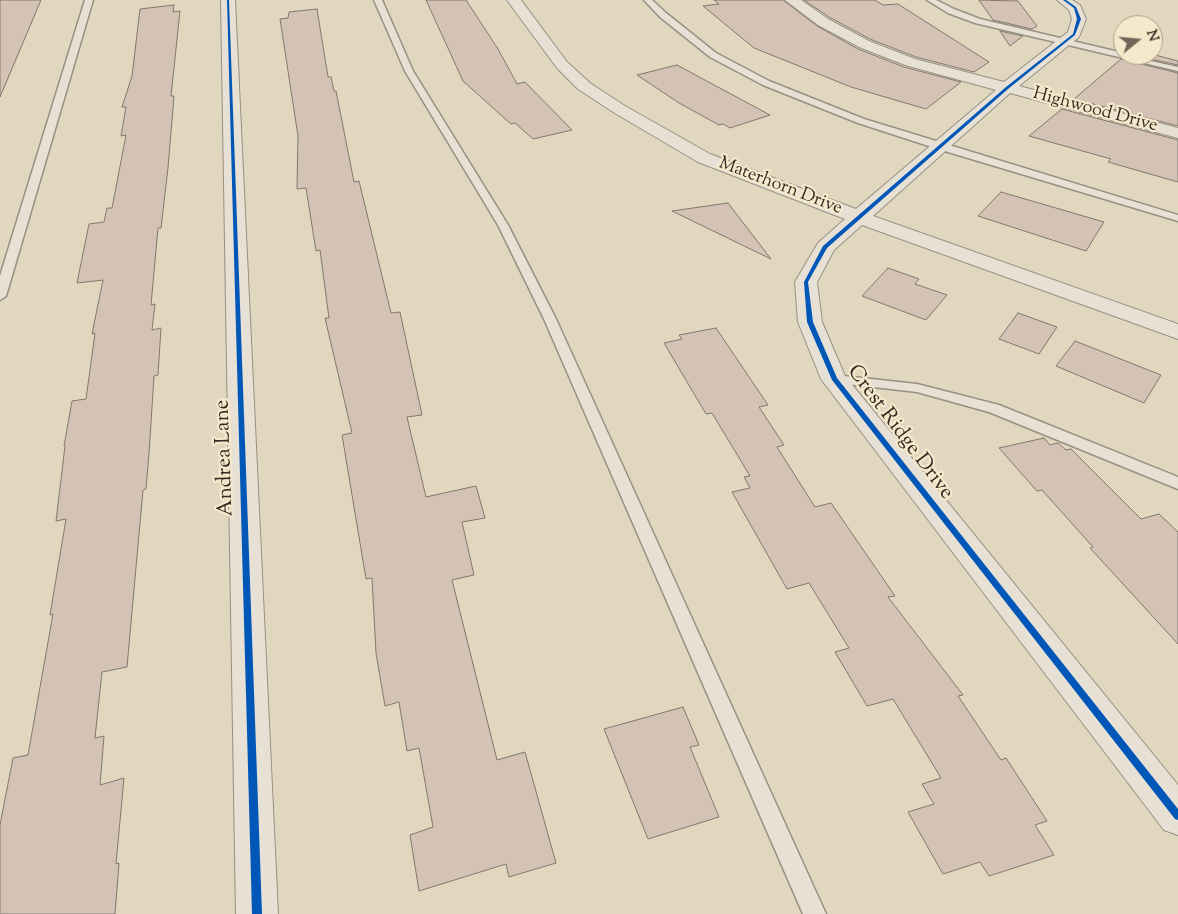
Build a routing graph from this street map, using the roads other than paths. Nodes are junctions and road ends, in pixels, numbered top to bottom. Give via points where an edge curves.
1 (89, 0) edge
2 (228, 0) edge
3 (378, 0) edge
4 (514, 0) edge
5 (648, 0) edge
6 (792, 0) edge
7 (931, 0) edge
8 (1064, 0) edge
9 (1064, 42) junction
10 (1178, 69) edge
11 (1007, 88) junction
12 (1178, 133) edge
13 (941, 147) junction
14 (858, 217) junction
15 (1178, 218) edge
16 (0, 296) edge
17 (1178, 332) edge
18 (834, 379) junction
19 (1178, 483) edge
20 (1178, 816) edge
21 (257, 914) edge
22 (815, 914) edge

1 - 16 lane
2 - 21 street, Andrea Lane
3 - 22 lane via 408,71 502,225 550,319
4 - 14 street, Materhorn Drive via 562,65 584,86 619,110 704,158
5 - 13 lane via 713,55 766,83 861,121
6 - 11 street, Highwood Drive via 823,22 864,44 910,62
7 - 9 lane via 978,21
8 - 9 street, Crest Ridge Drive via 1075,8 1079,19 1074,34
9 - 10 lane
9 - 11 street, Crest Ridge Drive
11 - 12 street, Highwood Drive
11 - 13 street, Crest Ridge Drive
13 - 14 street, Crest Ridge Drive
13 - 15 lane
14 - 17 street, Materhorn Drive
14 - 18 street, Crest Ridge Drive via 825,247 806,282 810,322
18 - 19 lane via 917,388 994,408
18 - 20 street, Crest Ridge Drive

